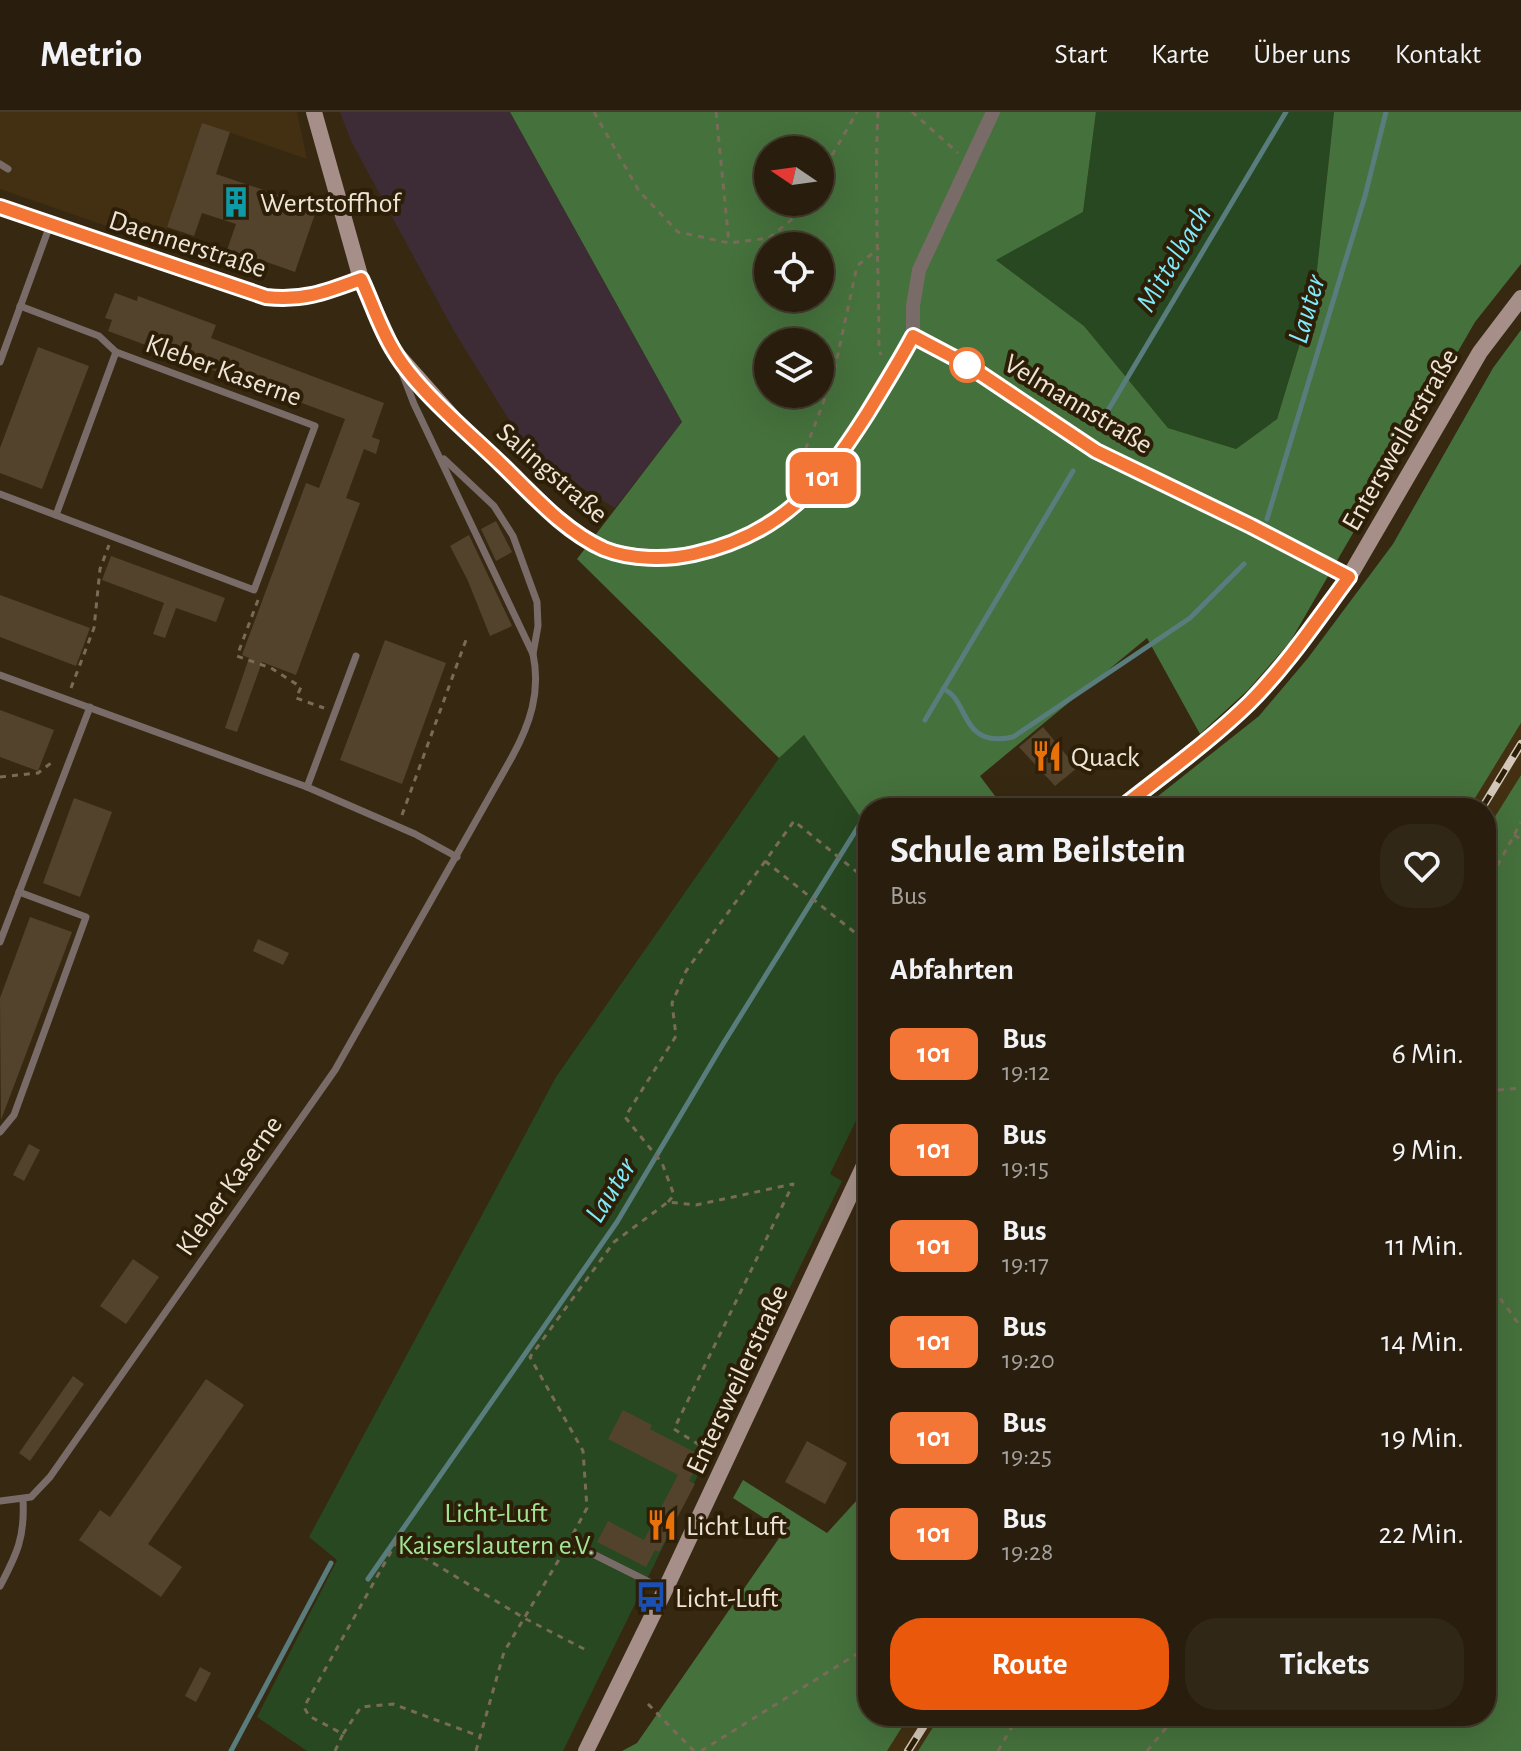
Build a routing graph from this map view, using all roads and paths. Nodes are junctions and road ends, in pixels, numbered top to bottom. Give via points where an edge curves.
1 (314, 112) edge
2 (594, 112) edge
3 (716, 112) edge
4 (857, 112) edge
5 (878, 112) edge
6 (912, 112) edge
7 (993, 112) edge
8 (834, 152) edge
9 (961, 155) dead end
10 (0, 164) edge
11 (8, 169) dead end
12 (0, 207) edge
13 (796, 216) edge
14 (50, 224) junction
15 (729, 243) junction
16 (879, 248) junction
17 (361, 279) junction
18 (1521, 298) edge
19 (20, 306) junction
20 (913, 336) junction
21 (3, 343) edge
22 (394, 351) junction
23 (116, 352) junction
24 (882, 358) dead end
25 (0, 362) edge
26 (438, 452) junction
27 (797, 491) dead end
28 (0, 494) edge
29 (56, 515) junction
30 (112, 536) junction
31 (1349, 577) junction
32 (254, 590) junction
33 (466, 640) dead end
34 (533, 654) junction
35 (356, 656) dead end
36 (0, 675) edge
37 (67, 699) junction
38 (90, 707) junction
39 (335, 713) junction
40 (66, 769) junction
41 (0, 777) edge
42 (307, 787) junction
43 (1134, 798) edge
44 (1521, 822) edge
45 (397, 826) junction
46 (1514, 835) junction
47 (1521, 839) edge
48 (457, 857) junction
49 (765, 861) junction
50 (1496, 868) edge
51 (858, 873) edge
52 (19, 892) junction
53 (858, 935) edge
54 (0, 942) edge
55 (1521, 1088) edge
56 (1496, 1090) edge
57 (0, 1132) edge
58 (858, 1178) edge
59 (668, 1202) junction
60 (1496, 1293) edge
61 (1521, 1327) edge
62 (714, 1454) dead end
63 (23, 1500) junction
64 (0, 1501) edge
65 (569, 1542) junction
66 (0, 1586) edge
67 (665, 1590) junction
68 (707, 1608) dead end
69 (524, 1618) junction
70 (588, 1651) dead end
71 (858, 1653) edge
72 (648, 1704) dead end
73 (1012, 1726) edge
74 (1168, 1726) edge
75 (343, 1734) junction
76 (480, 1736) junction
77 (335, 1751) edge
78 (476, 1751) edge
79 (586, 1751) edge
80 (694, 1751) edge
81 (701, 1751) edge
82 (998, 1751) edge
83 (1147, 1751) edge

1 - 17 street, Salingstraße
2 - 15 path via 639,191 678,232
3 - 15 path
4 - 8 path
5 - 16 path via 874,184
6 - 9 path
7 - 20 street via 919,270
10 - 11 lane
12 - 14 street, Daennerstraße
13 - 15 path via 769,238
14 - 17 street, Daennerstraße via 266,297 320,295
14 - 19 lane
16 - 24 path
16 - 27 path via 857,266 833,377 795,477
17 - 22 street, Salingstraße
18 - 31 street, Entersweilerstraße via 1480,352
19 - 21 lane
19 - 23 lane, Kleber Kaserne via 99,336
20 - 22 street, Salingstraße via 839,458 800,502 748,536 676,558 607,550 577,534 456,421
20 - 31 street, Velmannstraße via 966,364 1096,451
21 - 25 lane
22 - 26 lane
23 - 29 lane, Kleber Kaserne
23 - 32 lane, Kleber Kaserne via 315,426
26 - 34 lane
26 - 34 lane via 494,506 513,536 537,602
28 - 29 lane
29 - 30 lane
30 - 32 lane
30 - 37 path via 100,569 94,628
31 - 43 street, Entersweilerstraße via 1250,701
32 - 39 path via 260,596 237,656 271,668 301,687 296,698
33 - 45 path
34 - 48 lane, Kleber Kaserne via 537,682 530,719
35 - 39 lane
36 - 37 lane
37 - 38 lane
38 - 40 lane
38 - 42 lane
39 - 42 lane
40 - 41 path via 51,763 38,773
40 - 52 lane
42 - 45 lane
44 - 46 path
45 - 48 lane
46 - 47 path
46 - 50 path
48 - 63 lane, Kleber Kaserne via 335,1070 50,1477
49 - 51 path via 794,821
49 - 53 path
49 - 59 path via 686,971 672,1003 676,1036 625,1117 662,1163 674,1195
52 - 54 lane
52 - 57 lane via 86,917 14,1115
55 - 56 path
58 - 67 street, Entersweilerstraße
59 - 62 path via 696,1205 793,1184 674,1429
59 - 65 path via 614,1242 530,1357 583,1451 587,1508
60 - 61 path
63 - 64 lane
63 - 66 lane via 19,1551
65 - 67 lane
65 - 69 path
67 - 68 path
67 - 79 street, Entersweilerstraße
69 - 70 path
69 - 75 path via 397,1541 304,1707 309,1716
69 - 76 path via 504,1652
71 - 81 path
72 - 80 path
73 - 82 path
74 - 83 path
75 - 76 path via 361,1707 393,1704
75 - 77 path
76 - 78 path

